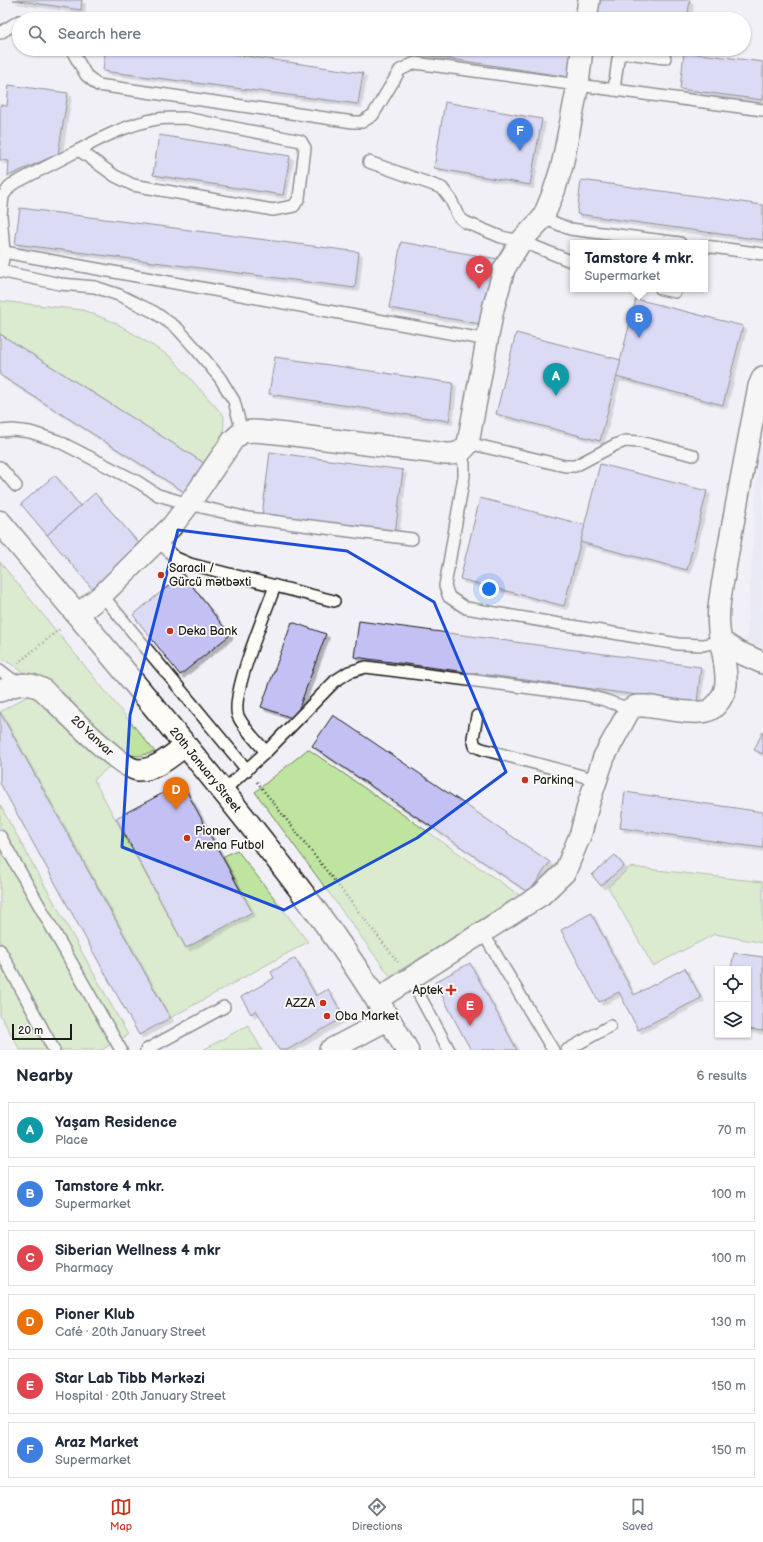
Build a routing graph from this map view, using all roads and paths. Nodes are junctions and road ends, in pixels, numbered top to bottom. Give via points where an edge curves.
1 (588, 0) edge
2 (587, 12) edge
3 (12, 26) edge
4 (0, 33) edge
5 (75, 56) edge
6 (581, 56) edge
7 (620, 56) edge
8 (650, 56) edge
9 (665, 58) dead end
10 (578, 85) junction
11 (614, 90) junction
12 (763, 110) edge
13 (79, 150) junction
14 (369, 162) dead end
15 (543, 218) junction
16 (656, 240) edge
17 (520, 241) junction
18 (708, 246) edge
19 (4, 252) junction
20 (763, 254) edge
21 (570, 261) edge
22 (0, 270) edge
23 (488, 340) junction
24 (763, 378) edge
25 (0, 431) edge
26 (242, 432) junction
27 (465, 448) junction
28 (693, 455) dead end
29 (0, 467) edge
30 (16, 486) dead end
31 (190, 504) junction
32 (0, 522) edge
33 (412, 539) dead end
34 (158, 541) junction
35 (275, 586) junction
36 (102, 595) junction
37 (334, 601) dead end
38 (77, 615) junction
39 (722, 641) junction
40 (763, 663) edge
41 (6, 680) edge
42 (630, 710) junction
43 (477, 716) dead end
44 (186, 745) junction
45 (266, 752) junction
46 (247, 770) junction
47 (597, 780) junction
48 (223, 792) junction
49 (0, 836) edge
50 (483, 933) junction
51 (0, 950) edge
52 (410, 978) junction
53 (378, 999) junction
54 (224, 1007) dead end
55 (389, 1019) junction
56 (610, 1026) dead end
57 (54, 1050) edge
58 (121, 1050) edge
59 (146, 1050) edge
60 (330, 1050) edge
61 (407, 1050) edge
62 (449, 1050) edge
63 (552, 1050) edge
64 (567, 1050) edge

1 - 2 street
3 - 4 lane
5 - 10 lane via 86,75 98,85 353,122 362,122 373,115 400,70 415,63
6 - 10 street
7 - 11 lane
8 - 9 lane
10 - 11 lane
10 - 15 street via 562,166
11 - 12 lane
13 - 13 lane via 133,185 273,210 294,206 299,198 305,148 301,141 295,139 185,118 156,120 134,126 110,134
13 - 19 lane via 11,185 3,196 1,215
14 - 17 lane via 442,188 462,220 501,237
15 - 16 lane via 570,229
15 - 17 street
17 - 21 lane
17 - 23 street via 504,269
18 - 20 lane
19 - 22 lane
19 - 23 lane
22 - 26 lane via 48,281 95,287 154,312 177,328 220,378 234,401
23 - 27 street
24 - 39 street via 754,410 718,616
25 - 31 lane via 30,432 58,441 158,495
26 - 27 street via 277,433 446,454 454,454
26 - 31 street via 233,440
27 - 28 lane via 565,466 575,466 625,441 640,442
27 - 39 lane via 464,476 445,586 449,597 466,608 678,644 703,645
29 - 30 lane
31 - 33 lane via 248,518
31 - 34 street
32 - 38 street, 20th January Street
34 - 35 lane via 176,558 190,564
34 - 36 street
35 - 37 lane
35 - 45 lane via 236,701 238,715
36 - 38 street
36 - 46 lane
38 - 41 path
38 - 44 street, 20th January Street
39 - 40 street via 738,652
39 - 42 street via 726,684 718,703 712,708 697,712 638,706
41 - 44 street, 20 Yanvar via 33,684 42,689 111,754 131,769 138,770 162,763
42 - 45 lane via 585,695 366,667 349,672 335,681
42 - 47 street via 604,757
43 - 47 lane via 473,738 475,746
44 - 48 street, 20th January Street
45 - 46 lane
46 - 48 lane
46 - 52 path
47 - 50 street via 581,833 565,872 541,895
48 - 53 street, 20th January Street via 300,889
49 - 58 lane
50 - 52 street
50 - 63 lane
51 - 57 lane
52 - 53 street
52 - 62 lane
53 - 55 street, 20th January Street
54 - 59 lane
55 - 60 street
55 - 61 street, 20th January Street
56 - 64 lane

